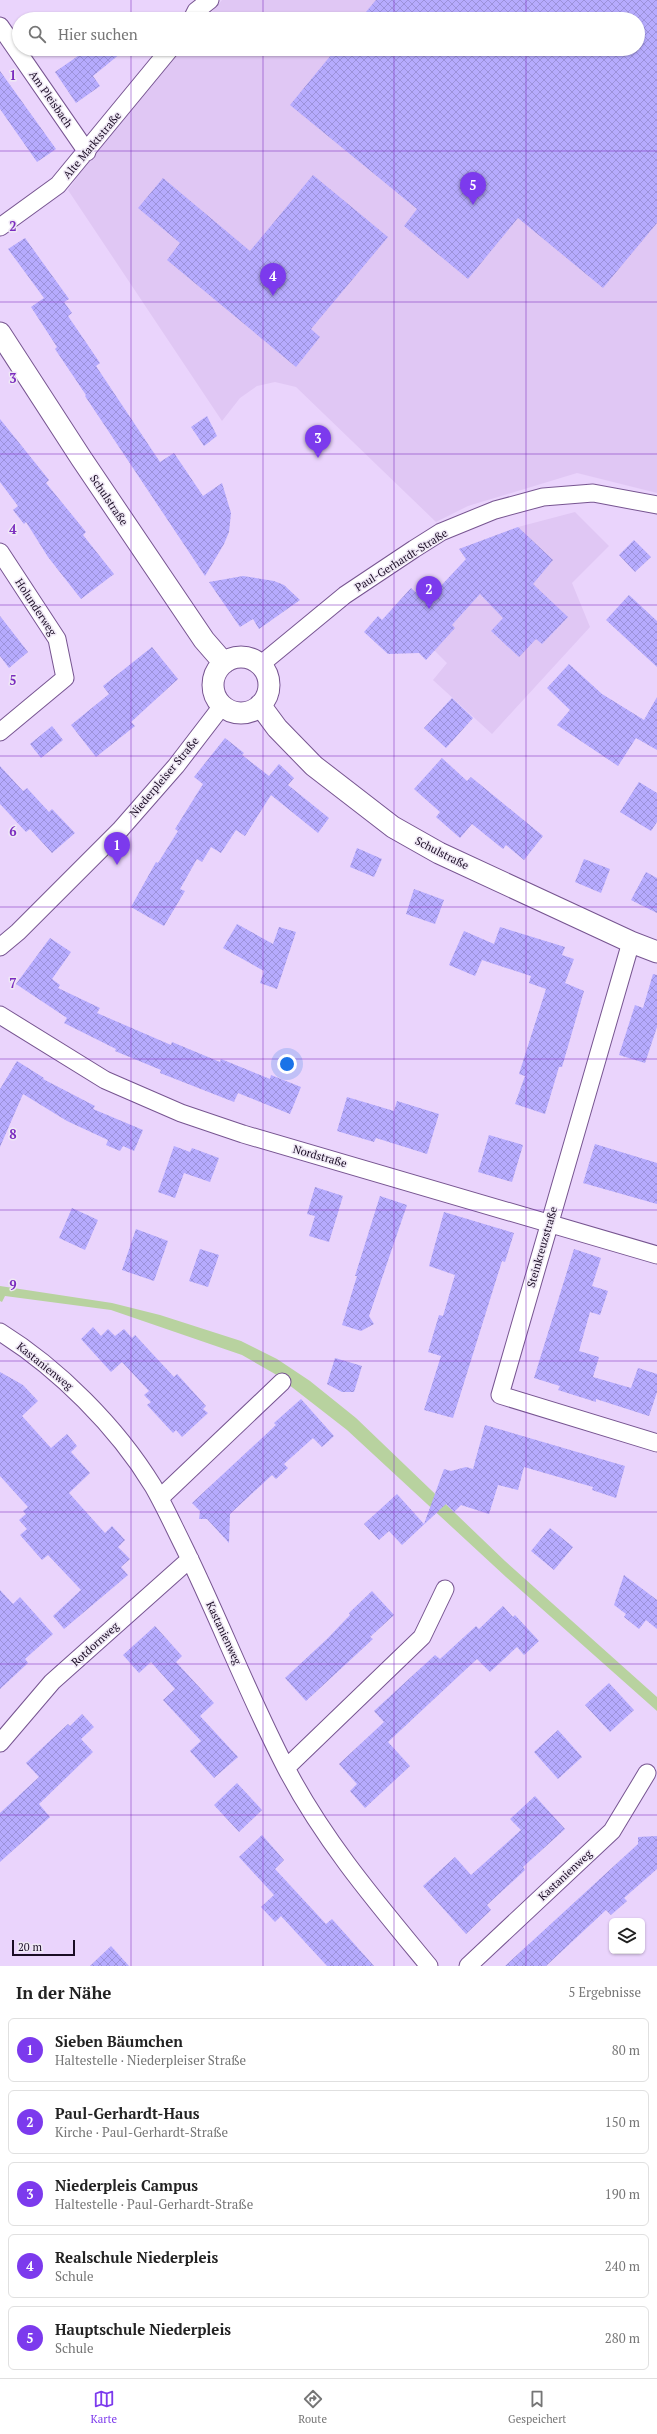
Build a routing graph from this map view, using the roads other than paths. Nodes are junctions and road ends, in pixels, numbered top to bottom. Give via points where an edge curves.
1 (210, 0) edge
2 (196, 12) edge
3 (0, 26) edge
4 (12, 43) edge
5 (21, 56) edge
6 (164, 56) edge
7 (87, 152) junction
8 (0, 227) edge
9 (0, 333) edge
10 (657, 505) edge
11 (0, 552) edge
12 (224, 663) junction
13 (260, 666) junction
14 (260, 705) junction
15 (222, 706) junction
16 (0, 732) edge
17 (632, 942) junction
18 (0, 947) edge
19 (657, 952) edge
20 (0, 1015) edge
21 (539, 1220) junction
22 (657, 1255) edge
23 (0, 1332) edge
24 (282, 1382) dead end
25 (657, 1443) edge
26 (160, 1498) junction
27 (190, 1559) junction
28 (445, 1589) dead end
29 (2, 1736) edge
30 (286, 1768) junction
31 (647, 1773) dead end
32 (429, 1966) edge
33 (468, 1966) edge

1 - 2 street
3 - 4 street, Am Pleisbach
5 - 7 street, Am Pleisbach
6 - 7 street, Alte Marktstraße
7 - 8 street, Alte Marktstraße via 58,185
9 - 12 street, Schulstraße via 85,465 204,640
10 - 13 street, Paul-Gerhardt-Straße via 593,493 544,497 495,510 441,532 414,549 345,595
11 - 16 street, Holunderweg via 57,639 65,678
12 - 13 street via 238,657 254,661
12 - 15 street via 214,680 216,698
13 - 14 street via 268,681 265,698
14 - 15 street via 246,713
14 - 17 street, Schulstraße via 277,728 314,766 393,827 439,853
15 - 18 street, Niederpleiser Straße via 176,766 120,830
17 - 19 street, Schulstraße
17 - 21 street, Steinkreuzstraße
20 - 21 street, Nordstraße via 105,1080 181,1113 243,1134
21 - 22 street, Nordstraße
21 - 25 street, Steinkreuzstraße via 500,1395
23 - 26 street, Kastanienweg via 41,1361 75,1391 129,1453
24 - 26 street
26 - 27 street, Kastanienweg
27 - 29 street, Rotdornweg via 52,1682
27 - 30 street, Kastanienweg
28 - 30 street via 422,1637
30 - 32 street, Kastanienweg via 328,1839 360,1883
31 - 33 street, Kastanienweg via 612,1831

